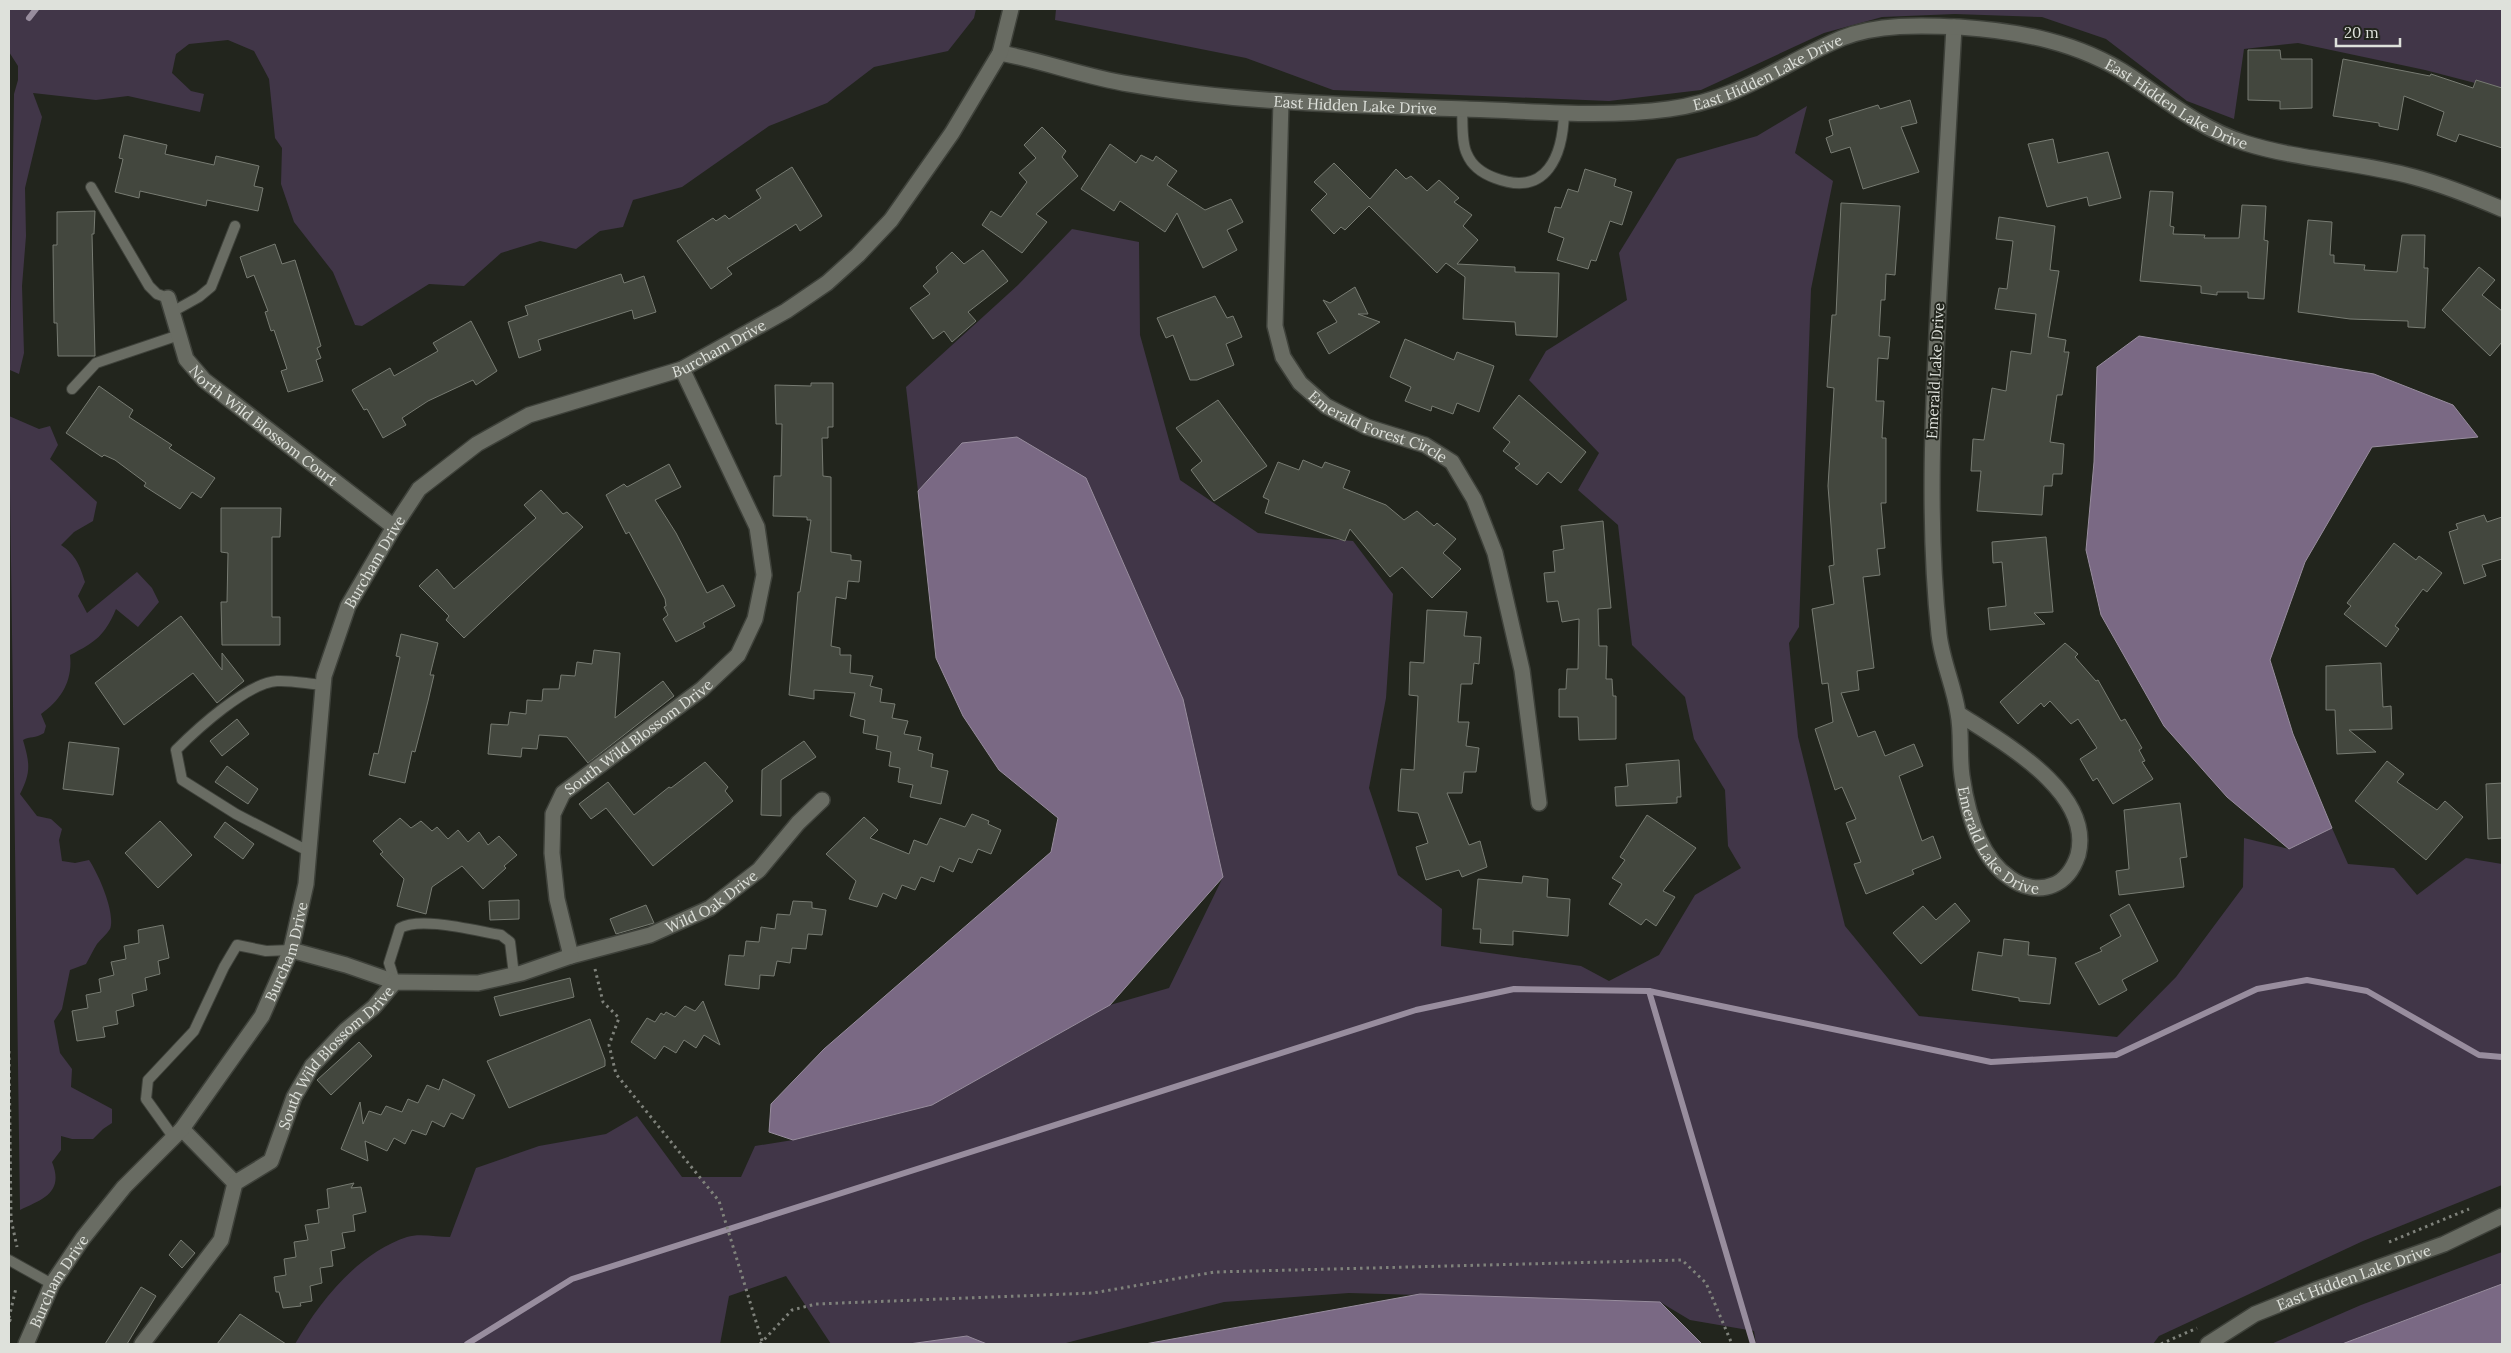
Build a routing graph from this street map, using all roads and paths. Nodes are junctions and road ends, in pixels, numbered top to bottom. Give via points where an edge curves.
1 (1011, 9) edge
2 (1954, 27) junction
3 (1000, 52) junction
4 (1280, 101) junction
5 (1462, 109) junction
6 (1564, 112) junction
7 (92, 186) dead end
8 (2502, 209) edge
9 (235, 226) dead end
10 (170, 305) junction
11 (179, 335) junction
12 (682, 369) junction
13 (72, 389) dead end
14 (394, 527) junction
15 (323, 685) junction
16 (1959, 714) junction
17 (822, 800) dead end
18 (1539, 803) dead end
19 (310, 852) junction
20 (291, 950) junction
21 (590, 951) junction
22 (571, 956) junction
23 (514, 975) junction
24 (395, 982) junction
25 (9, 1051) edge
26 (178, 1133) junction
27 (235, 1184) junction
28 (2502, 1216) edge
29 (18, 1248) dead end
30 (9, 1260) edge
31 (52, 1284) junction
32 (16, 1288) dead end
33 (9, 1319) edge
34 (14, 1322) dead end
35 (761, 1342) edge
36 (26, 1344) edge
37 (142, 1344) edge
38 (1732, 1344) edge
39 (2208, 1344) edge

1 - 3 street, Burcham Drive
2 - 6 street, East Hidden Lake Drive via 1888,27 1846,37 1709,103 1622,114
2 - 8 street, East Hidden Lake Drive via 2042,37 2090,54 2128,74 2211,131 2249,144 2413,177
2 - 16 street, Emerald Lake Drive via 1932,427 1932,519 1940,637
3 - 4 street, East Hidden Lake Drive via 1068,72 1128,84
3 - 12 street, Burcham Drive via 952,132 891,220 858,255 827,283 786,311
4 - 5 street, East Hidden Lake Drive
4 - 18 street, Emerald Forest Circle via 1275,326 1283,357 1300,383 1326,406 1367,427 1425,445 1452,462 1474,499 1495,553 1522,670
5 - 6 street, East Hidden Lake Drive
5 - 6 lane via 1466,152 1472,164 1487,175 1520,184 1538,178 1551,167 1564,136
7 - 10 lane via 149,286
9 - 10 lane via 211,287 199,298
10 - 11 street, North Wild Blossom Court
11 - 13 lane via 96,363
11 - 14 street, North Wild Blossom Court via 186,359 204,380
12 - 14 street, Burcham Drive via 529,415 477,444 419,489
12 - 22 street, South Wild Blossom Drive via 757,527 764,575 755,619 738,655 702,689 562,793 553,814 552,853 557,899
14 - 15 street, Burcham Drive via 348,606
15 - 19 street, Burcham Drive
15 - 19 lane via 275,681 248,692 199,726 176,750 182,780 236,814
16 - 16 street, Emerald Lake Drive via 1962,775 1971,817 1984,847 2001,873 2018,884 2037,888 2055,885 2070,873 2081,840 2078,823 2069,804 2043,773
17 - 21 street, Wild Oak Drive via 759,870 710,908 650,935
19 - 20 street, Burcham Drive
20 - 24 street
20 - 26 street, Burcham Drive via 262,1016
20 - 26 lane via 266,951 237,945 194,1031 148,1080 146,1099
21 - 22 street, Wild Oak Drive
21 - 35 path via 603,1002 619,1018 609,1046 616,1074 720,1201
22 - 23 street, South Wild Blossom Drive
23 - 24 street, South Wild Blossom Drive via 478,983
23 - 24 lane via 510,942 501,934 422,923 400,928 388,963
24 - 27 street, South Wild Blossom Drive via 374,1007 346,1030 312,1066 294,1097 271,1161
25 - 29 path via 11,1219
26 - 27 street
26 - 31 street, Burcham Drive via 124,1187 83,1238
27 - 37 street via 221,1240
28 - 39 street, East Hidden Lake Drive via 2444,1244 2255,1314
30 - 31 lane
31 - 36 street, Burcham Drive
32 - 33 path
33 - 34 path
35 - 38 path via 792,1310 816,1304 1093,1293 1215,1272 1682,1260 1706,1283

